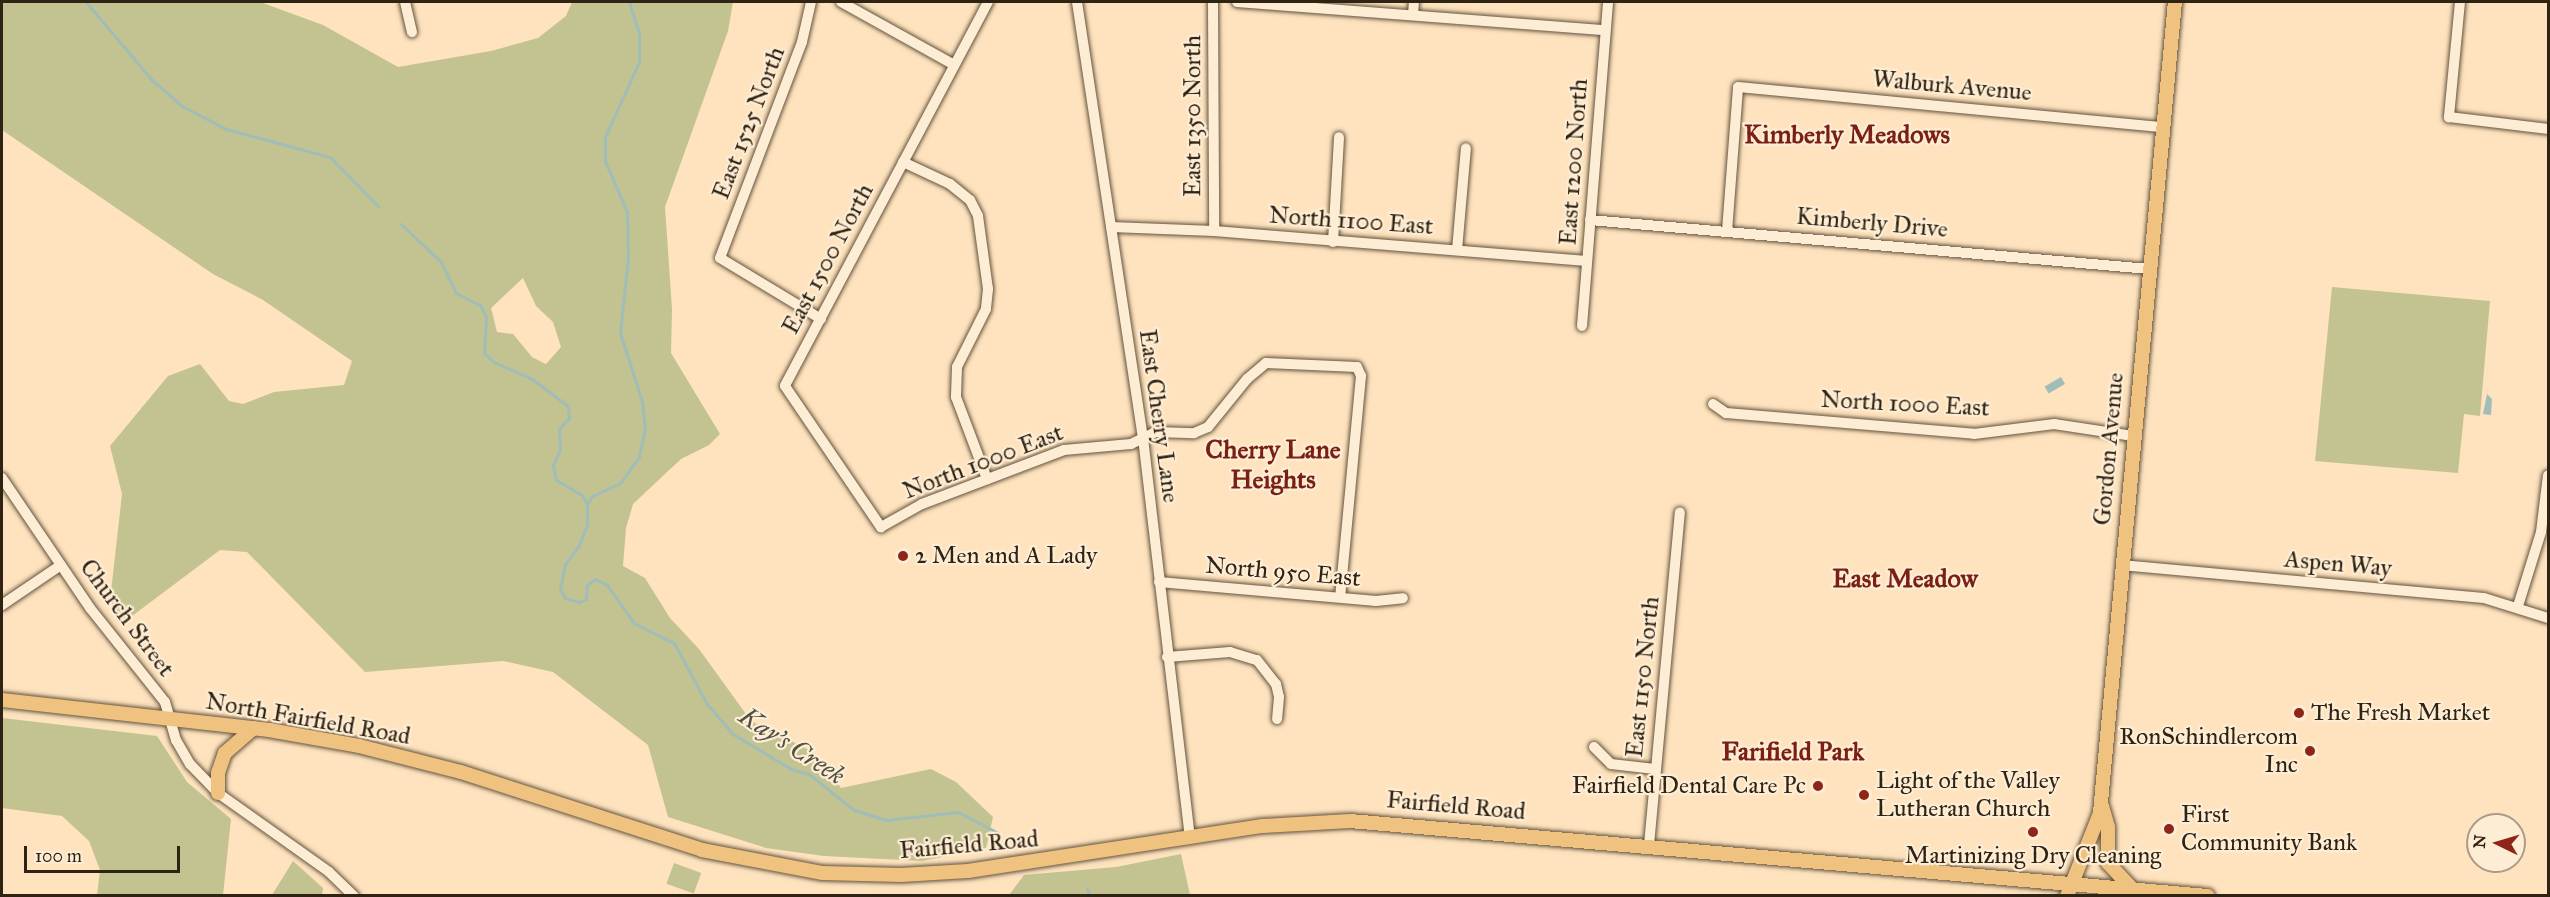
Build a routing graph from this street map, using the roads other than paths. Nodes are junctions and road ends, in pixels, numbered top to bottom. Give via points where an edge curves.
1 (405, 2) edge
2 (811, 2) edge
3 (841, 2) edge
4 (988, 2) edge
5 (1077, 2) edge
6 (1213, 2) edge
7 (1236, 2) edge
8 (1414, 2) edge
9 (1608, 2) edge
10 (2175, 2) edge
11 (2460, 2) edge
12 (1413, 15) junction
13 (1605, 30) junction
14 (412, 32) dead end
15 (954, 65) junction
16 (2163, 127) junction
17 (2548, 129) edge
18 (1339, 137) dead end
19 (1466, 148) dead end
20 (903, 162) junction
21 (1590, 220) junction
22 (1111, 227) junction
23 (1214, 231) junction
24 (1727, 231) junction
25 (1333, 242) junction
26 (1457, 250) junction
27 (1587, 261) junction
28 (2149, 269) junction
29 (820, 319) junction
30 (1582, 326) dead end
31 (1713, 404) dead end
32 (2133, 436) junction
33 (1143, 438) junction
34 (2548, 475) edge
35 (2, 478) edge
36 (987, 479) junction
37 (1680, 512) dead end
38 (881, 526) joint
39 (61, 565) junction
40 (2121, 565) junction
41 (1159, 582) junction
42 (1340, 597) junction
43 (1403, 598) dead end
44 (2, 605) edge
45 (2518, 606) junction
46 (2548, 618) edge
47 (1167, 657) junction
48 (2, 700) edge
49 (171, 719) junction
50 (1277, 719) dead end
51 (254, 728) junction
52 (1594, 747) dead end
53 (1655, 768) junction
54 (218, 793) junction
55 (2101, 800) junction
56 (1190, 837) junction
57 (1649, 845) junction
58 (702, 850) joint
59 (2070, 889) edge
60 (2132, 889) junction
61 (354, 896) edge
62 (2208, 896) edge

1 - 14 street
2 - 29 street, East 1525 North via 802,42 720,258
3 - 15 street
4 - 15 street, East 1500 North
5 - 22 street, East Cherry Lane
6 - 23 street, East 1350 North
7 - 12 street
8 - 12 street
9 - 13 street, East 1200 North
10 - 16 main road, Gordon Avenue
11 - 17 street via 2450,117
12 - 13 street
13 - 21 street, East 1200 North
15 - 20 street, East 1500 North
16 - 24 street, Walburk Avenue via 1738,87
16 - 28 main road, Gordon Avenue
18 - 25 street
19 - 26 street
20 - 29 street, East 1500 North
20 - 36 street via 950,184 970,200 978,216 988,289 986,309 957,367 956,397
21 - 24 street, Kimberly Drive
21 - 27 street, East 1200 North
22 - 23 street, North 1100 East
22 - 33 street, East Cherry Lane
23 - 25 street, North 1100 East
24 - 28 street, Kimberly Drive
25 - 26 street, North 1100 East
26 - 27 street, North 1100 East
27 - 30 street, East 1200 North
28 - 32 main road, Gordon Avenue
29 - 38 street, East 1500 North via 785,386
31 - 32 street, North 1000 East via 1726,413 1974,434 2054,424
32 - 40 main road, Gordon Avenue
33 - 36 street, North 1000 East via 1131,444 1064,450
33 - 41 street, East Cherry Lane
33 - 42 street, North 1000 East via 1155,432 1194,433 1208,427 1247,379 1266,363 1357,367 1361,376
34 - 45 street via 2541,532
35 - 39 street, Church Street
36 - 38 street, North 1000 East via 922,504
37 - 53 street, East 1150 North
39 - 44 street
39 - 49 street, Church Street via 165,702
40 - 45 street, Aspen Way via 2475,597
40 - 55 main road, Gordon Avenue
41 - 42 street, North 950 East
41 - 47 street, East Cherry Lane
42 - 43 street, North 950 East via 1376,601
45 - 46 street, Aspen Way
47 - 50 street via 1230,652 1257,660 1276,684
47 - 56 street, East Cherry Lane
48 - 49 main road, North Fairfield Road
49 - 51 main road, North Fairfield Road
49 - 54 street, Church Street via 176,740 190,764
51 - 54 main road via 225,753 218,773
51 - 58 main road, North Fairfield Road via 359,746 461,772
52 - 53 street via 1611,764
53 - 57 street, East 1150 North
54 - 61 street, Church Street via 329,872
55 - 59 main road, Gordon Avenue via 2098,823
55 - 60 main road via 2108,827 2108,863
56 - 57 main road, Fairfield Road via 1284,824 1350,821
56 - 58 main road, Fairfield Road via 1034,863 901,875 823,873
57 - 59 main road, Fairfield Road
59 - 60 main road, Fairfield Road
60 - 62 main road, Fairfield Road

